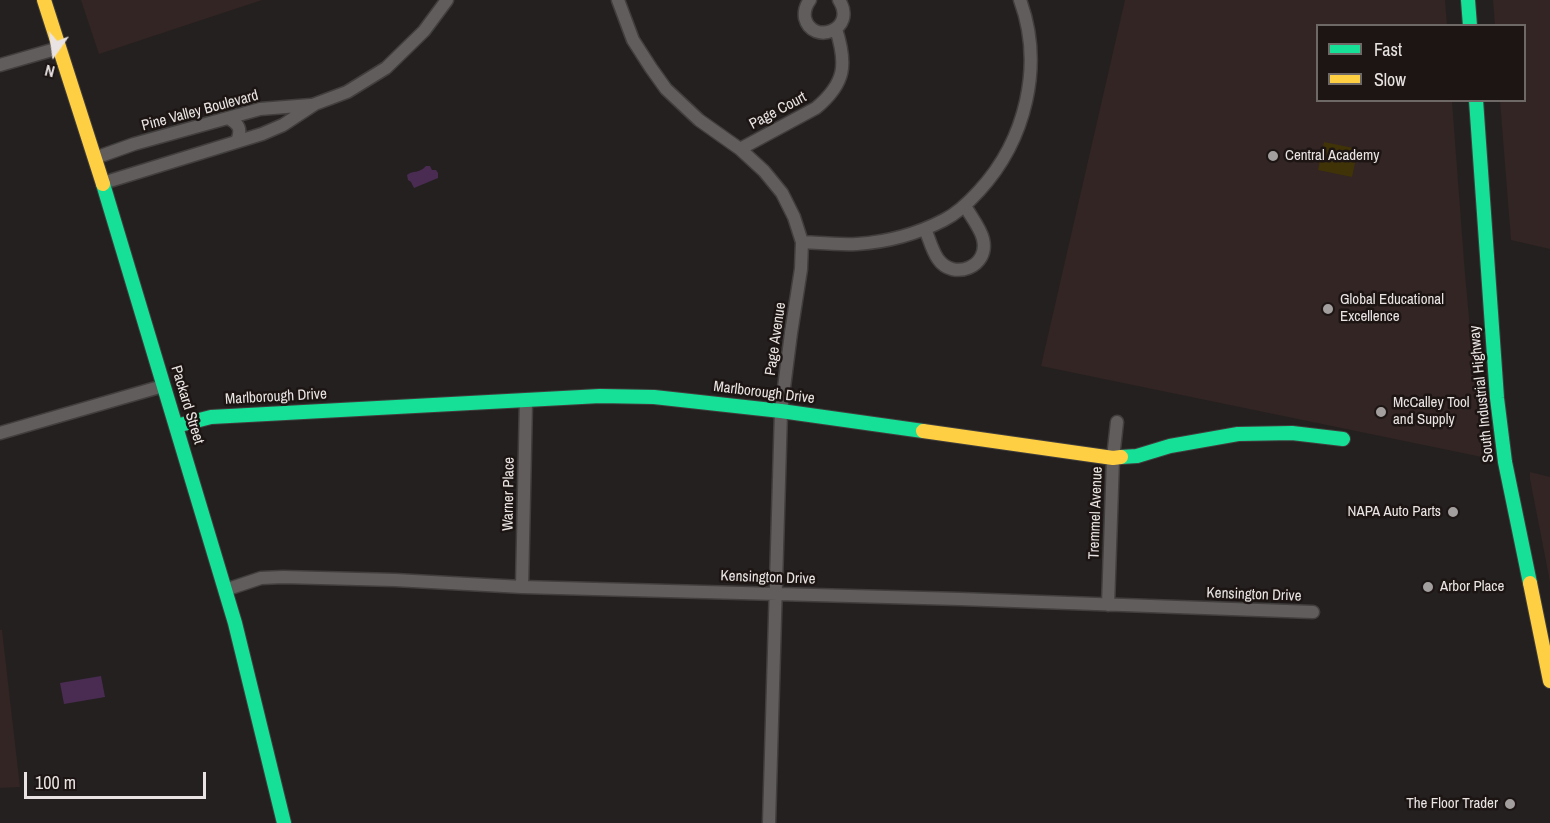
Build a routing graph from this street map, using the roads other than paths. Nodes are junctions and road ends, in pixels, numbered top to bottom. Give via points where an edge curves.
1 (44, 0) edge
2 (447, 0) edge
3 (618, 0) edge
4 (810, 0) edge
5 (840, 0) edge
6 (1020, 0) edge
7 (1468, 0) edge
8 (1470, 24) edge
9 (836, 29) junction
10 (59, 48) junction
11 (0, 65) edge
12 (1476, 102) edge
13 (315, 104) junction
14 (228, 118) junction
15 (237, 141) junction
16 (740, 148) junction
17 (95, 158) junction
18 (103, 183) junction
19 (965, 206) junction
20 (925, 229) junction
21 (802, 242) junction
22 (163, 386) junction
23 (526, 401) junction
24 (781, 411) junction
25 (1117, 422) dead end
26 (176, 426) junction
27 (0, 433) edge
28 (1343, 439) dead end
29 (1113, 458) junction
30 (522, 587) junction
31 (225, 590) junction
32 (776, 593) junction
33 (1108, 605) junction
34 (1313, 612) dead end
35 (1550, 681) edge
36 (284, 823) edge
37 (769, 823) edge

1 - 10 street, Packard Street
2 - 13 street, Pine Valley Boulevard via 424,31 386,68 347,92
3 - 16 street, Page Avenue via 633,40 666,89 699,120
4 - 9 street via 805,16 811,28 824,33
5 - 9 street, Page Court via 844,19
6 - 19 street via 1032,62 1023,117 1007,154
7 - 8 street
9 - 16 street, Page Court via 844,64 840,79 826,100
10 - 11 street
10 - 17 street, Packard Street
12 - 35 street, South Industrial Highway via 1505,462
13 - 14 street, Pine Valley Boulevard via 260,109
13 - 15 street, Pine Valley Boulevard via 282,125
14 - 15 street via 239,126
14 - 17 street, Pine Valley Boulevard
15 - 18 street, Pine Valley Boulevard
16 - 21 street, Page Avenue via 782,194
17 - 18 street, Packard Street
18 - 22 street, Packard Street
19 - 20 street
19 - 20 street via 983,238 980,260 971,268 948,268 938,259
20 - 21 street via 891,240 856,244
21 - 24 street, Page Avenue
22 - 26 street, Packard Street
22 - 27 street
23 - 24 street, Marlborough Drive via 654,397
23 - 26 street, Marlborough Drive via 211,417
23 - 30 street, Warner Place
24 - 29 street, Marlborough Drive
24 - 32 street, Page Avenue
25 - 29 street, Tremmel Avenue
26 - 31 street, Packard Street
28 - 29 street, Marlborough Drive via 1292,433 1238,434
29 - 33 street, Tremmel Avenue
30 - 31 street, Kensington Drive via 283,577 261,578
30 - 32 street, Kensington Drive
31 - 36 street, Packard Street
32 - 33 street, Kensington Drive
32 - 37 street, Page Avenue
33 - 34 street, Kensington Drive

